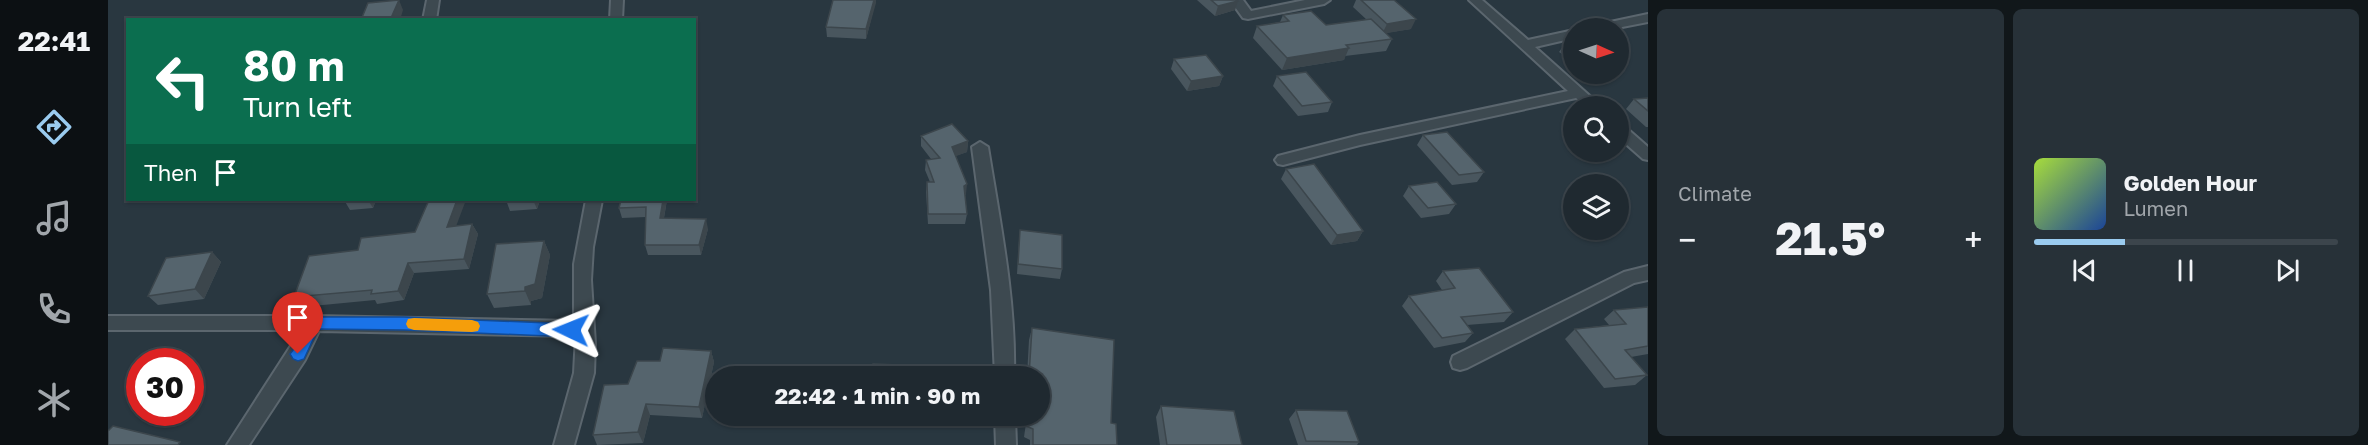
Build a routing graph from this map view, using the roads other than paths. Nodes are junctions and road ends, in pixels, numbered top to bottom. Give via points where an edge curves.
1 (433, 0) edge
2 (617, 0) edge
3 (1236, 0) edge
4 (1324, 0) edge
5 (1475, 0) edge
6 (429, 18) edge
7 (616, 18) edge
8 (1648, 18) edge
9 (1629, 22) edge
10 (1563, 36) edge
11 (1525, 45) junction
12 (1580, 93) junction
13 (1583, 96) edge
14 (1629, 138) edge
15 (980, 147) dead end
16 (1648, 155) edge
17 (1283, 160) dead end
18 (594, 201) edge
19 (1648, 273) edge
20 (108, 323) edge
21 (314, 323) junction
22 (584, 329) junction
23 (1460, 363) dead end
24 (1005, 366) edge
25 (1005, 426) edge
26 (237, 445) edge
27 (564, 445) edge
28 (1006, 445) edge

1 - 6 street
2 - 7 street
3 - 4 street via 1248,15
5 - 11 street
8 - 9 street
10 - 11 street
11 - 12 street
12 - 13 street
12 - 17 street
14 - 16 street
15 - 24 street via 1003,318
18 - 22 street via 580,302
19 - 23 street via 1630,277
20 - 21 street
21 - 22 street
21 - 26 street via 298,354
22 - 27 street via 588,346 582,382
25 - 28 street

